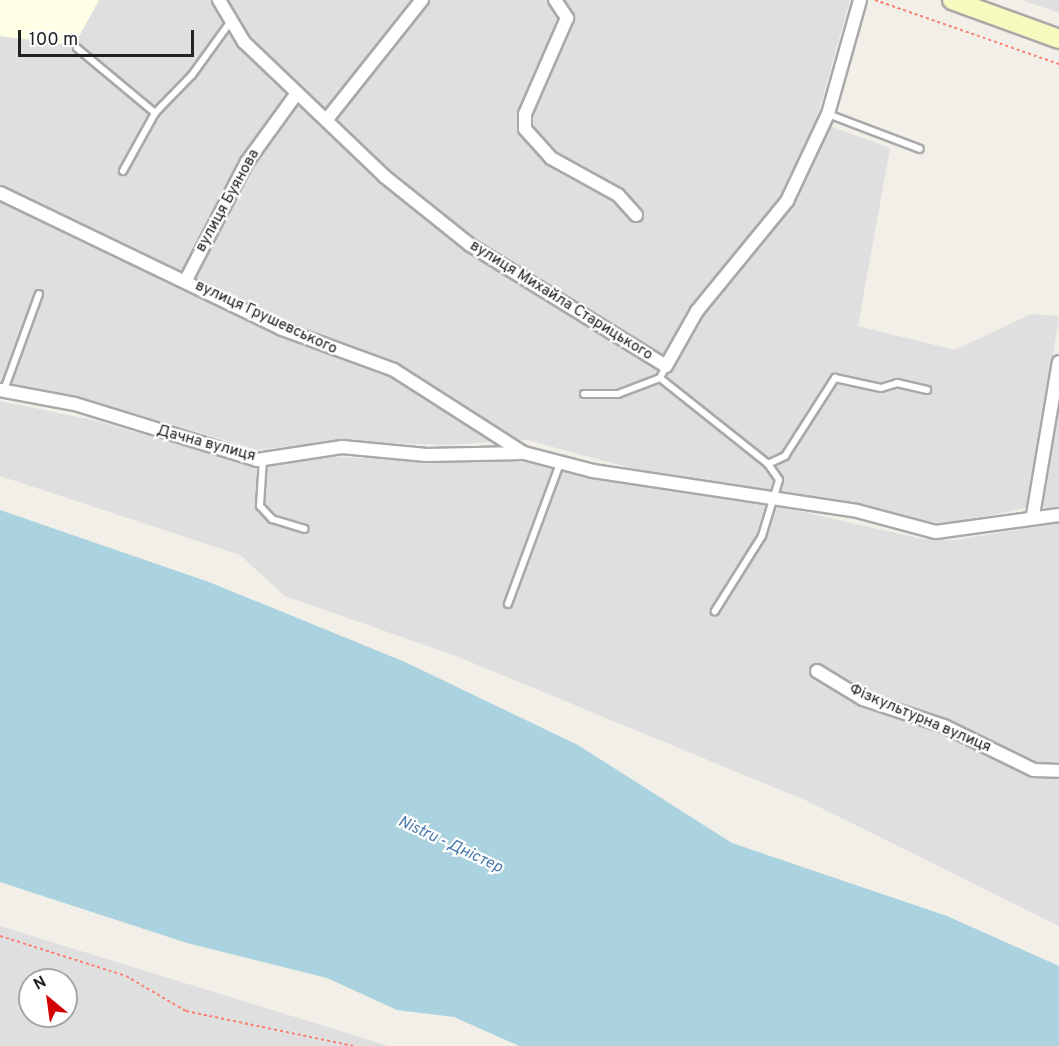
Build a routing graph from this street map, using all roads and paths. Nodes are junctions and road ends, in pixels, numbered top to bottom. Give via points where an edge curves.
1 (219, 0) edge
2 (422, 0) edge
3 (555, 0) edge
4 (860, 0) edge
5 (875, 0) edge
6 (952, 0) edge
7 (231, 20) junction
8 (1059, 39) edge
9 (77, 48) dead end
10 (1059, 64) edge
11 (295, 96) junction
12 (154, 113) junction
13 (828, 114) junction
14 (328, 118) junction
15 (920, 149) dead end
16 (123, 171) dead end
17 (0, 193) edge
18 (636, 215) dead end
19 (186, 280) junction
20 (39, 294) dead end
21 (1059, 362) edge
22 (666, 366) junction
23 (660, 378) junction
24 (2, 390) edge
25 (927, 390) dead end
26 (584, 394) dead end
27 (524, 453) junction
28 (262, 459) junction
29 (561, 460) junction
30 (768, 464) junction
31 (773, 495) junction
32 (1033, 515) junction
33 (1059, 515) edge
34 (305, 529) dead end
35 (508, 604) dead end
36 (715, 611) dead end
37 (816, 671) dead end
38 (1059, 771) edge
39 (0, 936) edge
40 (353, 1046) edge

1 - 7 street, вулиця Михайла Старицького
2 - 14 street
3 - 18 street via 567,18 525,114 525,129 550,158 618,195
4 - 13 street, вулиця Михайла Старицького
5 - 10 path
6 - 8 main road
7 - 11 street, вулиця Михайла Старицького via 244,42
7 - 12 lane via 192,75
9 - 12 lane
11 - 14 street, вулиця Михайла Старицького
11 - 19 street, вулиця Буянова via 247,162
12 - 16 lane
13 - 15 lane
13 - 22 street, вулиця Михайла Старицького via 788,201 697,311
14 - 22 street, вулиця Михайла Старицького via 384,176 470,245
17 - 19 street, вулиця Грушевського
19 - 27 street, вулиця Грушевського via 328,349 394,370
20 - 24 lane
21 - 32 street
22 - 23 lane
23 - 26 lane via 618,394
23 - 30 lane
24 - 28 street, Дачна вулиця via 75,404 180,440
25 - 30 lane via 897,383 881,388 835,378 785,456
27 - 28 street, Дачна вулиця via 427,455 342,447
27 - 29 street, вулиця Грушевського
28 - 34 lane via 260,506 272,519
29 - 31 street, вулиця Грушевського via 593,471
29 - 35 lane
30 - 31 lane via 779,480
31 - 32 street, вулиця Грушевського via 936,531
31 - 36 lane via 762,536
32 - 33 street, вулиця Грушевського
37 - 38 street, Фізкультурна вулиця via 863,699 944,726 1034,770
39 - 40 path via 126,976 186,1011

